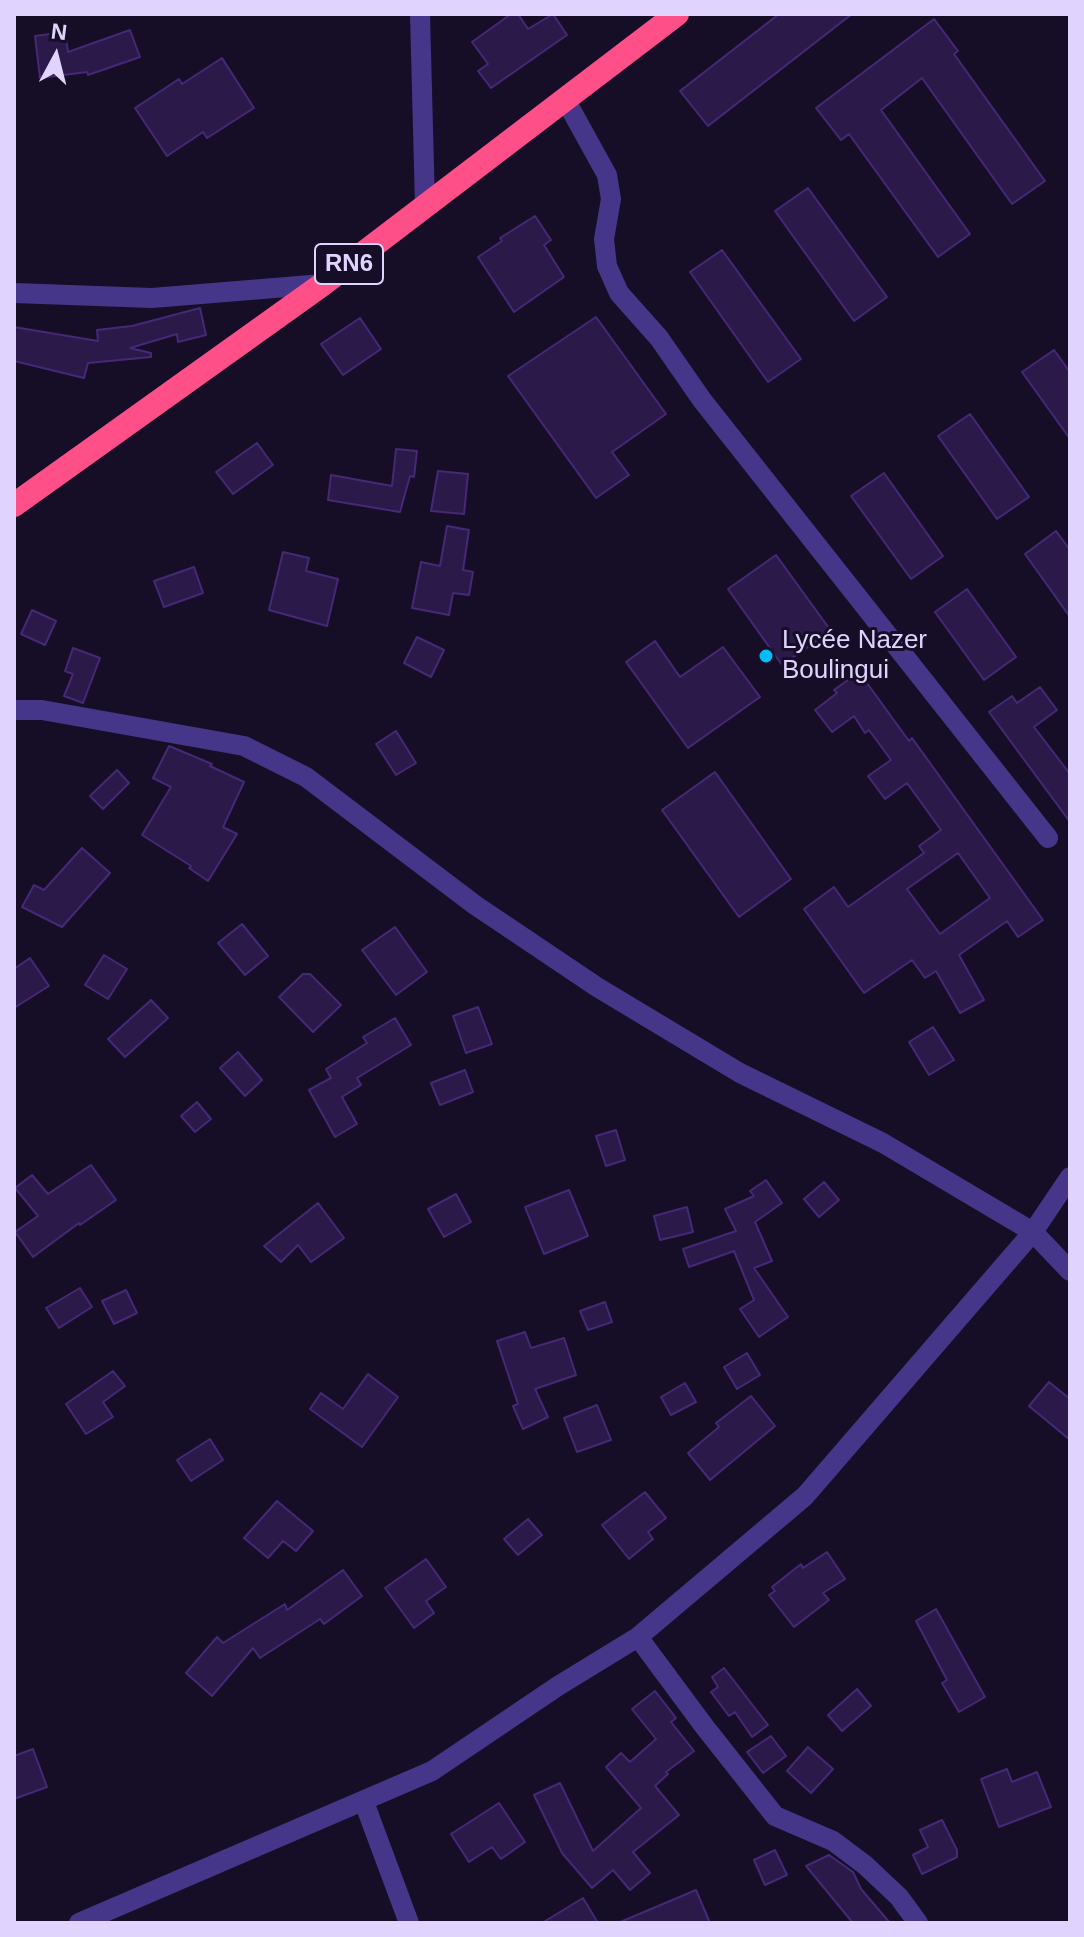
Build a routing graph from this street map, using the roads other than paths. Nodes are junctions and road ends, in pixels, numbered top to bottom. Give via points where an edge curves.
1 (420, 14) edge
2 (677, 14) edge
3 (565, 99) junction
4 (425, 205) junction
5 (323, 284) junction
6 (14, 293) edge
7 (14, 505) edge
8 (14, 710) edge
9 (1048, 838) dead end
10 (1070, 1177) edge
11 (1033, 1232) junction
12 (1070, 1271) edge
13 (638, 1637) junction
14 (364, 1802) junction
15 (79, 1923) edge
16 (409, 1923) edge
17 (918, 1923) edge

1 - 4 street
2 - 3 highway, RN6
3 - 4 highway, RN6
3 - 9 street via 607,175 611,199 604,239 607,266 619,293
4 - 5 highway, RN6
5 - 6 street via 152,298
5 - 7 highway, RN6
8 - 11 street via 42,710 244,746 269,758 306,777 475,905 597,987 740,1073 883,1143
10 - 11 street
11 - 12 street
11 - 13 street via 805,1496
13 - 14 street via 432,1771
13 - 17 street via 775,1816 833,1841 855,1857 899,1897
14 - 15 street
14 - 16 street

